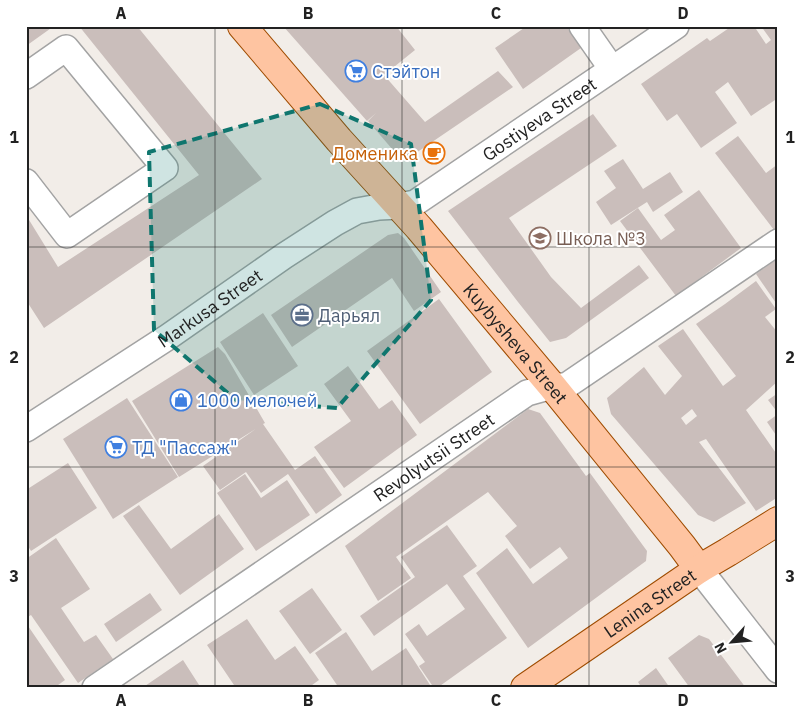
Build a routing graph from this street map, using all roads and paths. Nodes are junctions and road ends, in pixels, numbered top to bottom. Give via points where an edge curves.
1 (242, 26) edge
2 (582, 26) edge
3 (676, 26) edge
4 (612, 69) junction
5 (26, 76) edge
6 (26, 182) edge
7 (399, 206) junction
8 (778, 242) edge
9 (552, 386) junction
10 (26, 428) edge
11 (778, 521) edge
12 (699, 569) junction
13 (778, 670) edge
14 (95, 688) edge
15 (525, 688) edge

1 - 7 main road, Kuybysheva Street
2 - 4 street
3 - 4 street, Gostiyeva Street
4 - 7 street, Gostiyeva Street via 415,203
5 - 6 street via 66,48 165,168 67,235
7 - 9 main road, Kuybysheva Street
7 - 10 street, Markusa Street via 357,211 335,223 168,338
8 - 9 street, Revolyutsii Street via 566,386
9 - 12 main road, Kuybysheva Street
9 - 14 street, Revolyutsii Street via 527,393
11 - 12 main road, Lenina Street
12 - 13 street, Kuybysheva Street
12 - 15 main road, Lenina Street

